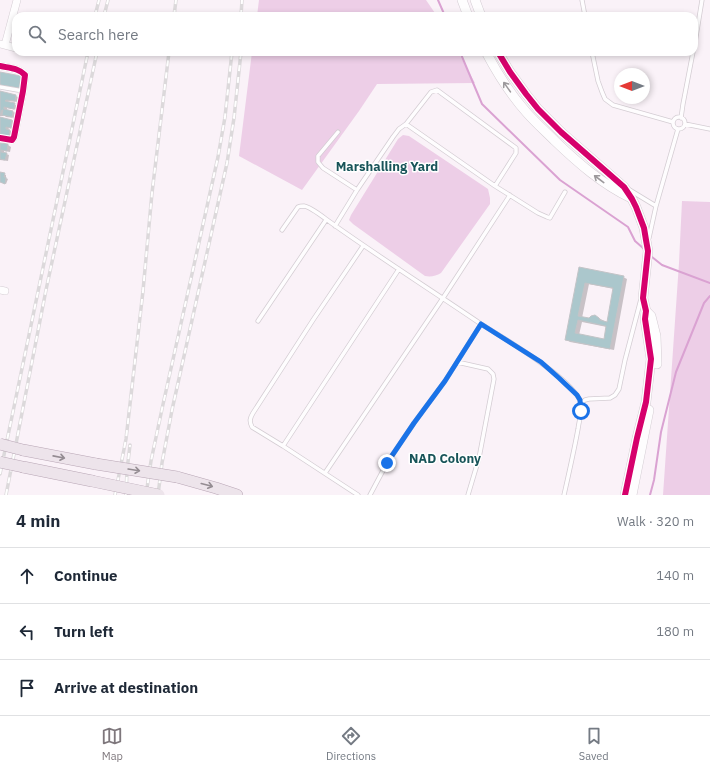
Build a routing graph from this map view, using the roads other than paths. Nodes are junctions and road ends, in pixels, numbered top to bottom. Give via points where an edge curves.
1 (16, 0) edge
2 (462, 0) edge
3 (475, 0) edge
4 (582, 0) edge
5 (702, 0) edge
6 (12, 12) edge
7 (466, 12) edge
8 (480, 12) edge
9 (584, 12) edge
10 (12, 14) edge
11 (698, 24) edge
12 (3, 44) edge
13 (488, 56) edge
14 (500, 56) edge
15 (593, 56) edge
16 (692, 56) edge
17 (0, 66) edge
18 (0, 87) edge
19 (23, 91) junction
20 (681, 118) junction
21 (673, 122) junction
22 (406, 124) junction
23 (685, 124) junction
24 (678, 129) junction
25 (710, 129) edge
26 (338, 132) dead end
27 (0, 138) edge
28 (495, 186) junction
29 (624, 186) junction
30 (356, 190) junction
31 (565, 192) dead end
32 (510, 195) junction
33 (632, 198) junction
34 (656, 206) junction
35 (326, 220) junction
36 (335, 226) junction
37 (282, 230) dead end
38 (647, 245) junction
39 (363, 246) junction
40 (399, 269) junction
41 (643, 291) junction
42 (443, 298) junction
43 (646, 311) junction
44 (258, 321) dead end
45 (481, 324) junction
46 (457, 362) junction
47 (580, 404) junction
48 (0, 444) edge
49 (283, 446) junction
50 (0, 462) edge
51 (325, 474) junction
52 (159, 495) edge
53 (237, 495) edge
54 (358, 495) edge
55 (370, 495) edge
56 (468, 495) edge
57 (564, 495) edge
58 (625, 495) edge
59 (632, 495) edge

1 - 6 street
2 - 7 street
3 - 8 street
4 - 9 lane
5 - 11 lane
10 - 12 street
33 -> 13 street via 613,189 592,174 527,113 517,102
14 - 29 street via 538,108 561,132
15 - 21 lane via 605,99 613,105
16 - 20 lane
17 - 19 street via 17,69 24,74
18 - 19 lane
19 - 27 street via 14,137 12,140
20 - 21 lane via 675,118
20 - 23 lane
21 - 24 lane via 674,127
22 - 28 lane
22 - 28 lane via 431,92 437,90 516,148 516,153
22 - 30 lane via 393,136
23 - 24 lane
23 - 25 lane
24 - 34 lane
26 - 30 lane via 318,156 318,162
28 - 32 lane
29 - 33 street
29 - 34 lane
30 - 36 lane
31 - 32 lane via 550,218
32 - 42 lane
33 - 38 street via 640,215
34 - 38 lane
35 - 36 lane
35 - 37 lane via 302,206 292,214
35 - 44 lane
36 - 39 lane
38 - 41 street
39 - 40 lane
39 - 49 lane via 250,419 252,426
40 - 42 lane
40 - 49 lane
41 - 43 street
41 - 47 lane via 616,395 610,398 589,398
42 - 45 lane
42 - 51 lane
43 - 58 street via 651,367 646,402
43 - 59 street via 651,316 656,336 657,364
45 - 46 lane
45 - 47 lane via 541,362 577,395
46 - 55 lane via 387,463
46 - 56 lane via 488,369 494,379 479,458
47 - 57 lane via 576,440
48 -> 53 main road, bridge via 96,464 177,477
49 - 51 lane
50 - 52 main road, bridge
51 - 54 lane

